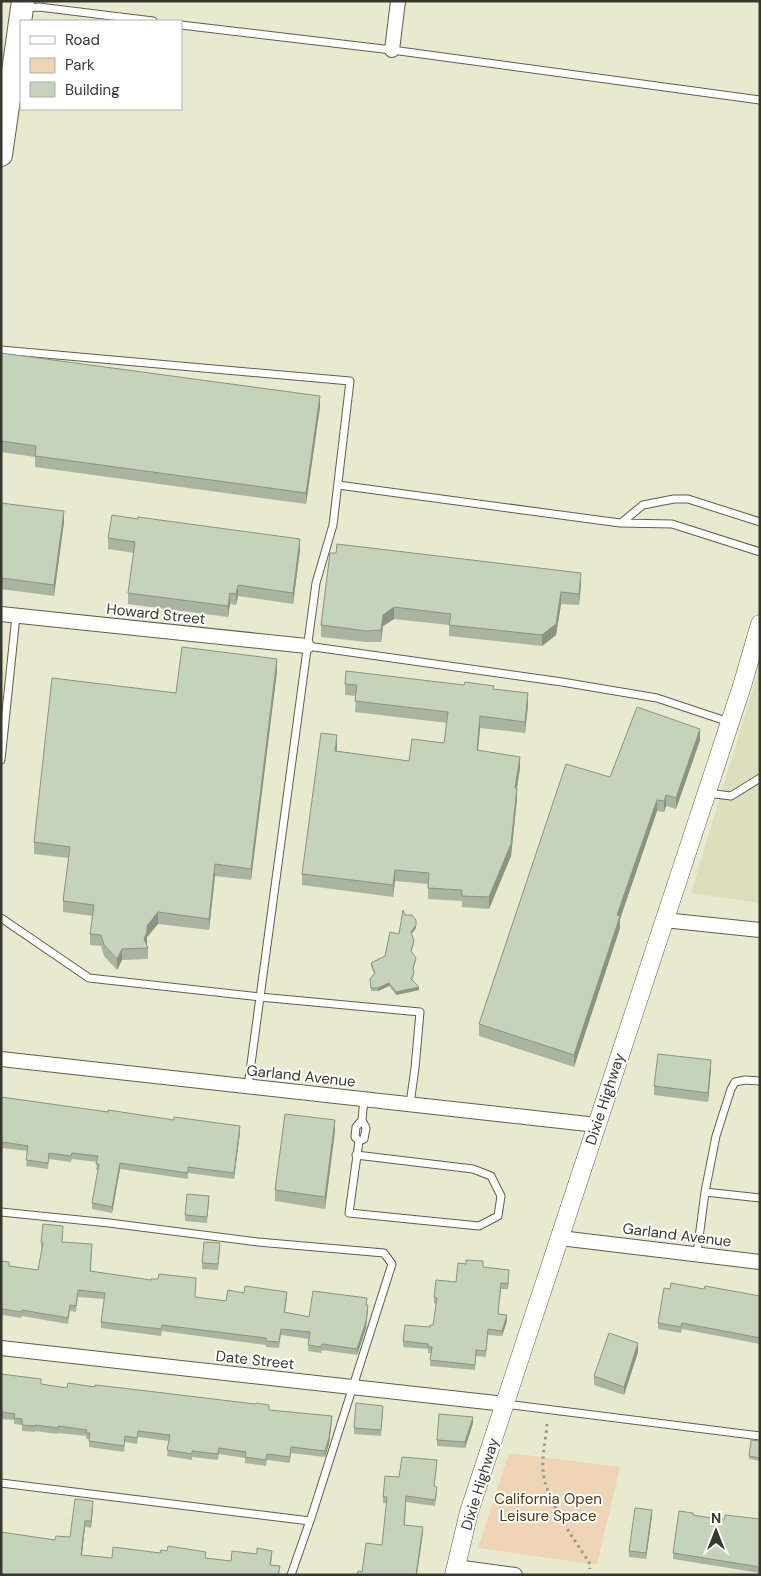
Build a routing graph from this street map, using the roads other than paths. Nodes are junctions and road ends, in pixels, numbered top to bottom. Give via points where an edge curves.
1 (398, 1) edge
2 (23, 4) edge
3 (21, 20) edge
4 (145, 20) edge
5 (20, 25) edge
6 (182, 25) edge
7 (392, 50) junction
8 (760, 100) edge
9 (1, 155) edge
10 (1, 350) edge
11 (338, 485) junction
12 (760, 522) edge
13 (620, 523) junction
14 (760, 552) edge
15 (1, 614) edge
16 (16, 616) junction
17 (760, 624) edge
18 (307, 646) junction
19 (757, 647) edge
20 (730, 722) junction
21 (1, 760) edge
22 (760, 778) edge
23 (706, 793) junction
24 (1, 918) edge
25 (664, 920) junction
26 (760, 930) edge
27 (260, 997) junction
28 (1, 1059) edge
29 (760, 1082) edge
30 (248, 1086) junction
31 (364, 1099) junction
32 (410, 1104) junction
33 (597, 1125) junction
34 (356, 1155) junction
35 (705, 1192) junction
36 (760, 1198) edge
37 (1, 1212) edge
38 (560, 1238) junction
39 (697, 1253) junction
40 (760, 1262) edge
41 (1, 1348) edge
42 (352, 1387) junction
43 (505, 1404) junction
44 (760, 1436) edge
45 (1, 1483) edge
46 (310, 1521) junction
47 (455, 1571) edge
48 (291, 1575) edge
49 (515, 1575) edge

1 - 7 street
2 - 3 main road
2 - 4 lane
5 - 9 main road
6 - 7 lane
7 - 8 lane
10 - 11 lane via 350,381
11 - 13 lane
11 - 18 lane via 333,525 316,583
12 - 13 lane via 688,499 674,499 643,505
13 - 14 lane via 672,524
15 - 16 street, Howard Street
16 - 18 street, Howard Street
16 - 21 lane
17 - 19 street, Dixie Highway
18 - 20 lane via 658,698
18 - 27 lane
19 - 20 street, Dixie Highway
20 - 23 street, Dixie Highway
22 - 23 lane via 731,796
23 - 25 street, Dixie Highway
24 - 27 lane via 90,978
25 - 26 street
25 - 33 street, Dixie Highway
27 - 30 lane
27 - 32 lane via 420,1012
28 - 30 street, Garland Avenue
29 - 35 lane via 735,1082 731,1089 716,1136
30 - 31 street, Garland Avenue
31 - 32 street, Garland Avenue
31 - 34 lane via 362,1120 356,1127
32 - 33 street, Garland Avenue
33 - 38 street, Dixie Highway
34 - 34 lane via 349,1213 479,1226 498,1216 501,1196 491,1176 474,1169
35 - 36 lane
35 - 39 lane
37 - 42 lane via 258,1242 384,1252 392,1264
38 - 39 street, Garland Avenue
38 - 43 street, Dixie Highway
39 - 40 street, Garland Avenue
41 - 42 street, Date Street
42 - 43 street, Date Street
42 - 46 lane
43 - 44 lane
43 - 47 street, Dixie Highway via 469,1512
45 - 46 lane
46 - 48 lane
47 - 49 street

